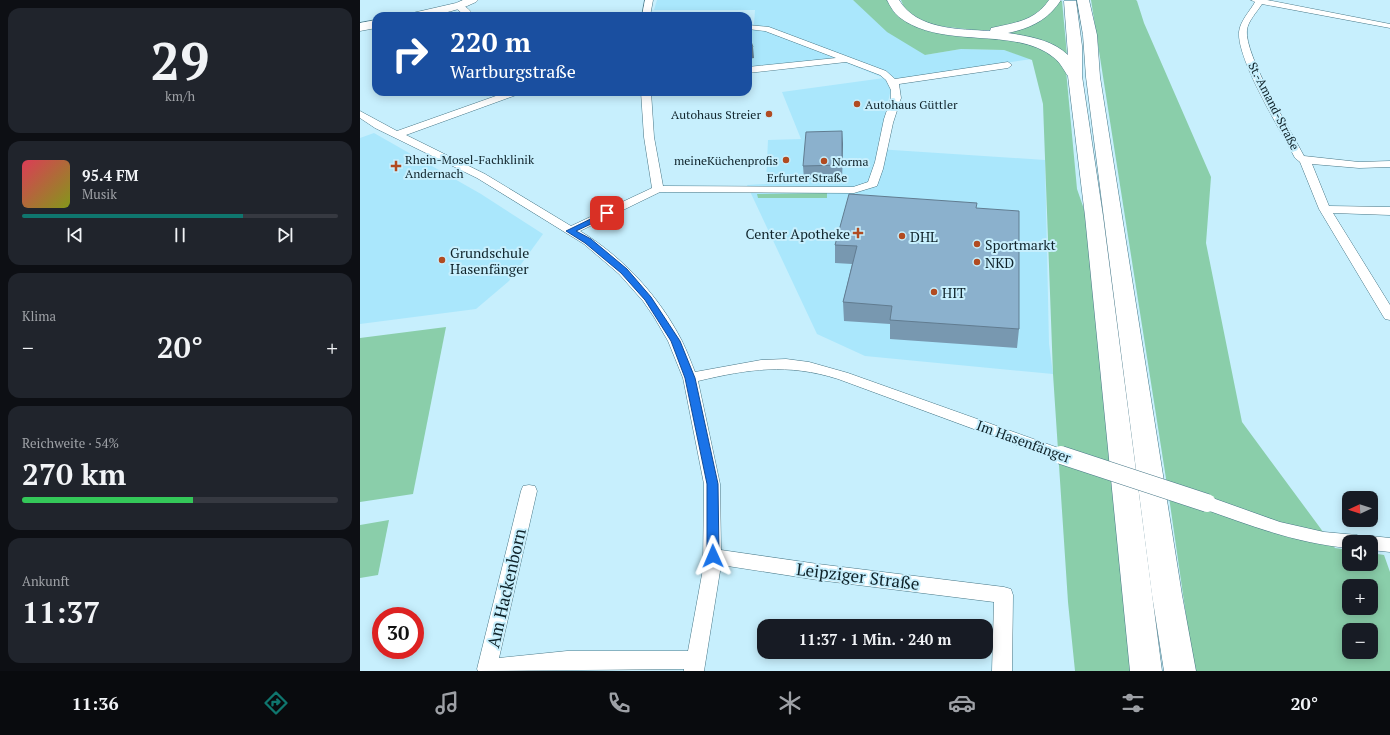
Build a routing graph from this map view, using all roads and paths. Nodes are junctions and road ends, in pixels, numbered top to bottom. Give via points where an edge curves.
1 (472, 0) edge
2 (893, 0) edge
3 (1055, 0) edge
4 (1070, 0) edge
5 (1083, 0) edge
6 (1258, 1) edge
7 (459, 6) junction
8 (431, 12) edge
9 (467, 12) edge
10 (372, 25) edge
11 (1390, 26) edge
12 (360, 27) edge
13 (752, 27) edge
14 (967, 32) junction
15 (846, 60) junction
16 (1008, 65) dead end
17 (752, 70) edge
18 (1075, 76) junction
19 (894, 82) junction
20 (505, 96) edge
21 (646, 96) edge
22 (360, 114) edge
23 (399, 134) junction
24 (1305, 160) junction
25 (1390, 164) edge
26 (658, 189) junction
27 (1325, 209) junction
28 (1390, 211) edge
29 (570, 231) junction
30 (1390, 316) edge
31 (690, 378) junction
32 (529, 491) dead end
33 (1342, 541) edge
34 (1378, 544) edge
35 (1390, 545) edge
36 (713, 556) junction
37 (695, 666) edge
38 (1002, 671) edge
39 (1146, 671) edge
40 (1180, 671) edge

1 - 7 street
2 - 14 highway via 904,15 919,23 939,29
3 - 14 highway via 1043,16 1033,22 1005,30
4 - 18 highway
5 - 40 highway
6 - 11 street
6 - 24 street, St.-Amand-Straße via 1243,31 1245,48 1300,158
7 - 8 street
7 - 9 street
10 - 12 street
13 - 15 street via 766,29
14 - 18 highway via 1022,40 1046,47 1056,52
15 - 17 street
15 - 19 street via 883,73
16 - 19 street
18 - 39 highway via 1094,216
19 - 26 street, Erfurter Straße via 896,97 888,122 878,173 873,184 854,190
20 - 23 street
21 - 26 street via 649,137
22 - 23 street via 379,126
23 - 29 street via 481,176
24 - 25 street via 1359,165
24 - 27 street, St.-Amand-Straße
26 - 29 street
27 - 28 street
27 - 30 street, St.-Amand-Straße
29 - 31 street via 588,241 624,271 648,298 675,341
31 - 33 street, Im Hasenfänger, bridge via 764,365 810,367 1280,529
31 - 36 street via 712,484
32 - 37 street, Am Hackenborn via 488,669 567,660
34 - 35 street
36 - 37 street
36 - 38 street, Leipziger Straße via 1004,595

